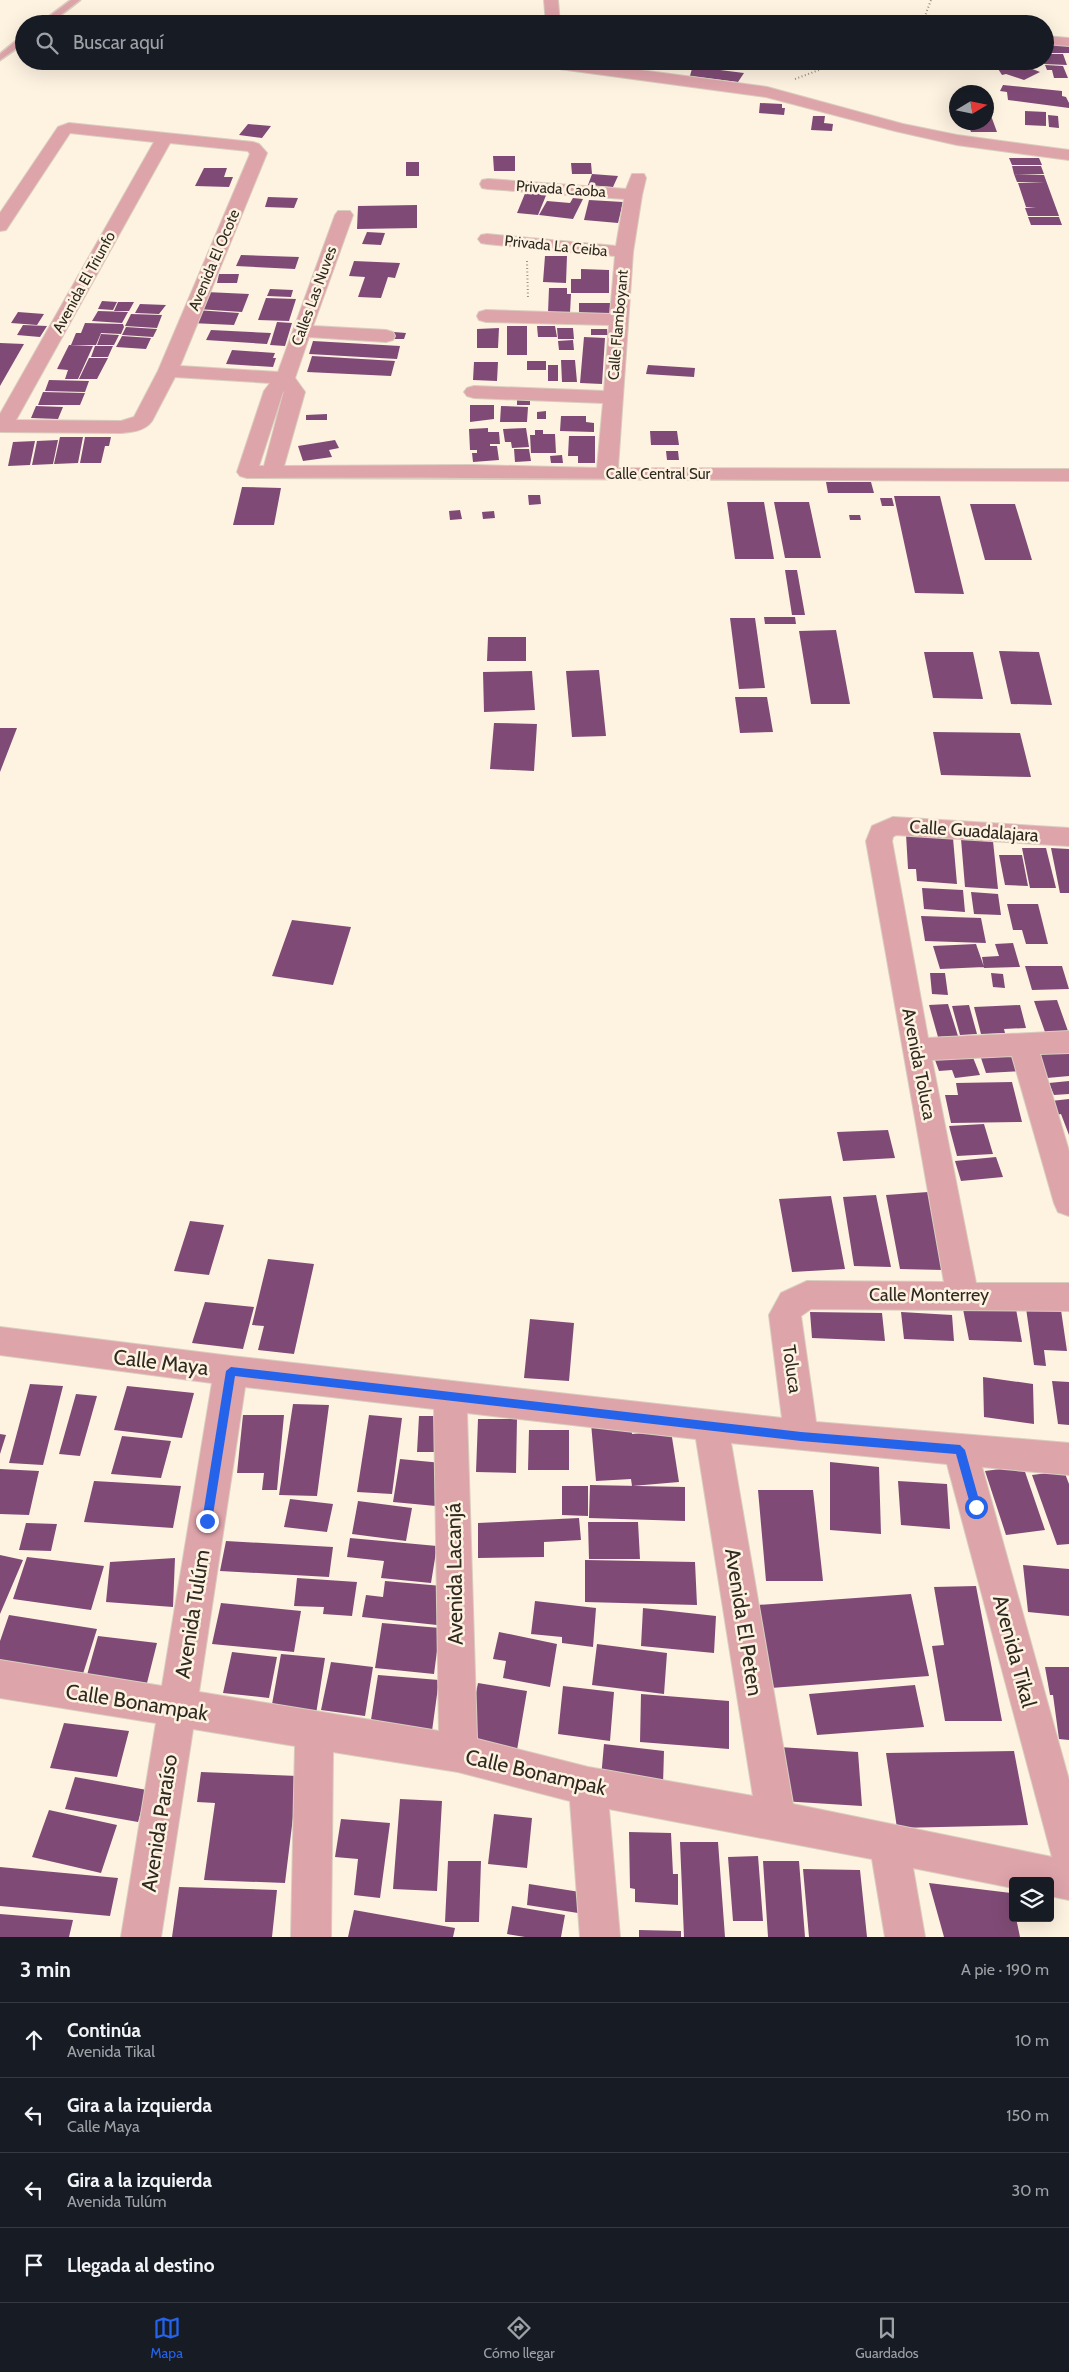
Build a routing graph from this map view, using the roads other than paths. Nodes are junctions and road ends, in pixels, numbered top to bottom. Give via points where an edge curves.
1 (76, 0) edge
2 (551, 0) edge
3 (55, 15) edge
4 (552, 15) edge
5 (1054, 41) edge
6 (1069, 42) edge
7 (15, 46) edge
8 (0, 58) edge
9 (607, 70) edge
10 (165, 137) junction
11 (1068, 158) edge
12 (488, 184) dead end
13 (636, 186) joint
14 (344, 216) dead end
15 (0, 226) edge
16 (487, 239) dead end
17 (624, 252) junction
18 (486, 316) dead end
19 (620, 320) junction
20 (301, 331) junction
21 (386, 336) dead end
22 (168, 371) junction
23 (286, 378) junction
24 (474, 392) dead end
25 (612, 397) junction
26 (1, 426) edge
27 (248, 472) joint
28 (272, 473) junction
29 (608, 474) junction
30 (1069, 475) edge
31 (881, 832) joint
32 (1069, 837) edge
33 (1069, 1042) edge
34 (1023, 1044) junction
35 (916, 1050) junction
36 (1069, 1203) edge
37 (964, 1296) junction
38 (1069, 1297) edge
39 (792, 1303) joint
40 (0, 1341) edge
41 (231, 1371) junction
42 (450, 1395) junction
43 (711, 1426) junction
44 (801, 1436) junction
45 (960, 1450) junction
46 (1069, 1459) edge
47 (0, 1679) edge
48 (177, 1709) junction
49 (314, 1730) junction
50 (458, 1753) junction
51 (588, 1786) junction
52 (776, 1820) junction
53 (889, 1844) junction
54 (1069, 1851) edge
55 (1069, 1880) edge
56 (141, 1937) edge
57 (310, 1937) edge
58 (600, 1937) edge
59 (905, 1937) edge

1 - 3 lane
2 - 4 street
5 - 6 street
7 - 8 lane
9 - 11 street via 766,92 901,128
10 - 15 street via 76,127 64,130
10 - 22 street, Avenida El Ocote via 253,147 259,153
10 - 26 street, Avenida El Triunfo
12 - 13 street, Privada Caoba
13 - 17 street, Calle Flamboyant
14 - 20 street, Calles Las Nuves
16 - 17 street, Privada La Ceiba
17 - 19 street, Calle Flamboyant
18 - 19 street
19 - 25 street, Calle Flamboyant
20 - 21 street
20 - 23 street, Calles Las Nuves
22 - 23 street
22 - 26 street, Avenida El Ocote via 142,421 132,426
23 - 27 street, Calles Las Nuves via 274,391
23 - 28 street via 295,392
24 - 25 street
25 - 29 street, Calle Flamboyant
27 - 28 street, Calle Central Sur
28 - 29 street, Calle Central Sur via 473,471
29 - 30 street, Calle Central Sur
31 - 32 street, Calle Guadalajara via 893,826
31 - 35 street, Avenida Toluca via 879,841
33 - 34 street
34 - 35 street
34 - 36 street
35 - 37 street, Avenida Toluca
37 - 38 street, Calle Monterrey
37 - 39 street, Calle Monterrey via 807,1295
39 - 44 street, Toluca via 785,1314
40 - 41 street, Calle Maya
41 - 42 street, Calle Maya
41 - 48 street, Avenida Tulúm
42 - 43 street, Calle Maya
42 - 50 street, Avenida Lacanjá
43 - 44 street, Calle Maya
43 - 52 street, Avenida El Peten
44 - 45 street, Calle Maya
45 - 46 street, Calle Maya
45 - 54 street, Avenida Tikal
47 - 48 street, Calle Bonampak
48 - 49 street, Calle Bonampak
48 - 56 street, Avenida Paraíso
49 - 50 street, Calle Bonampak
49 - 57 street
50 - 51 street, Calle Bonampak
51 - 52 street, Calle Bonampak
51 - 58 street
52 - 53 street, Calle Bonampak
53 - 55 street, Calle Bonampak
53 - 59 street

